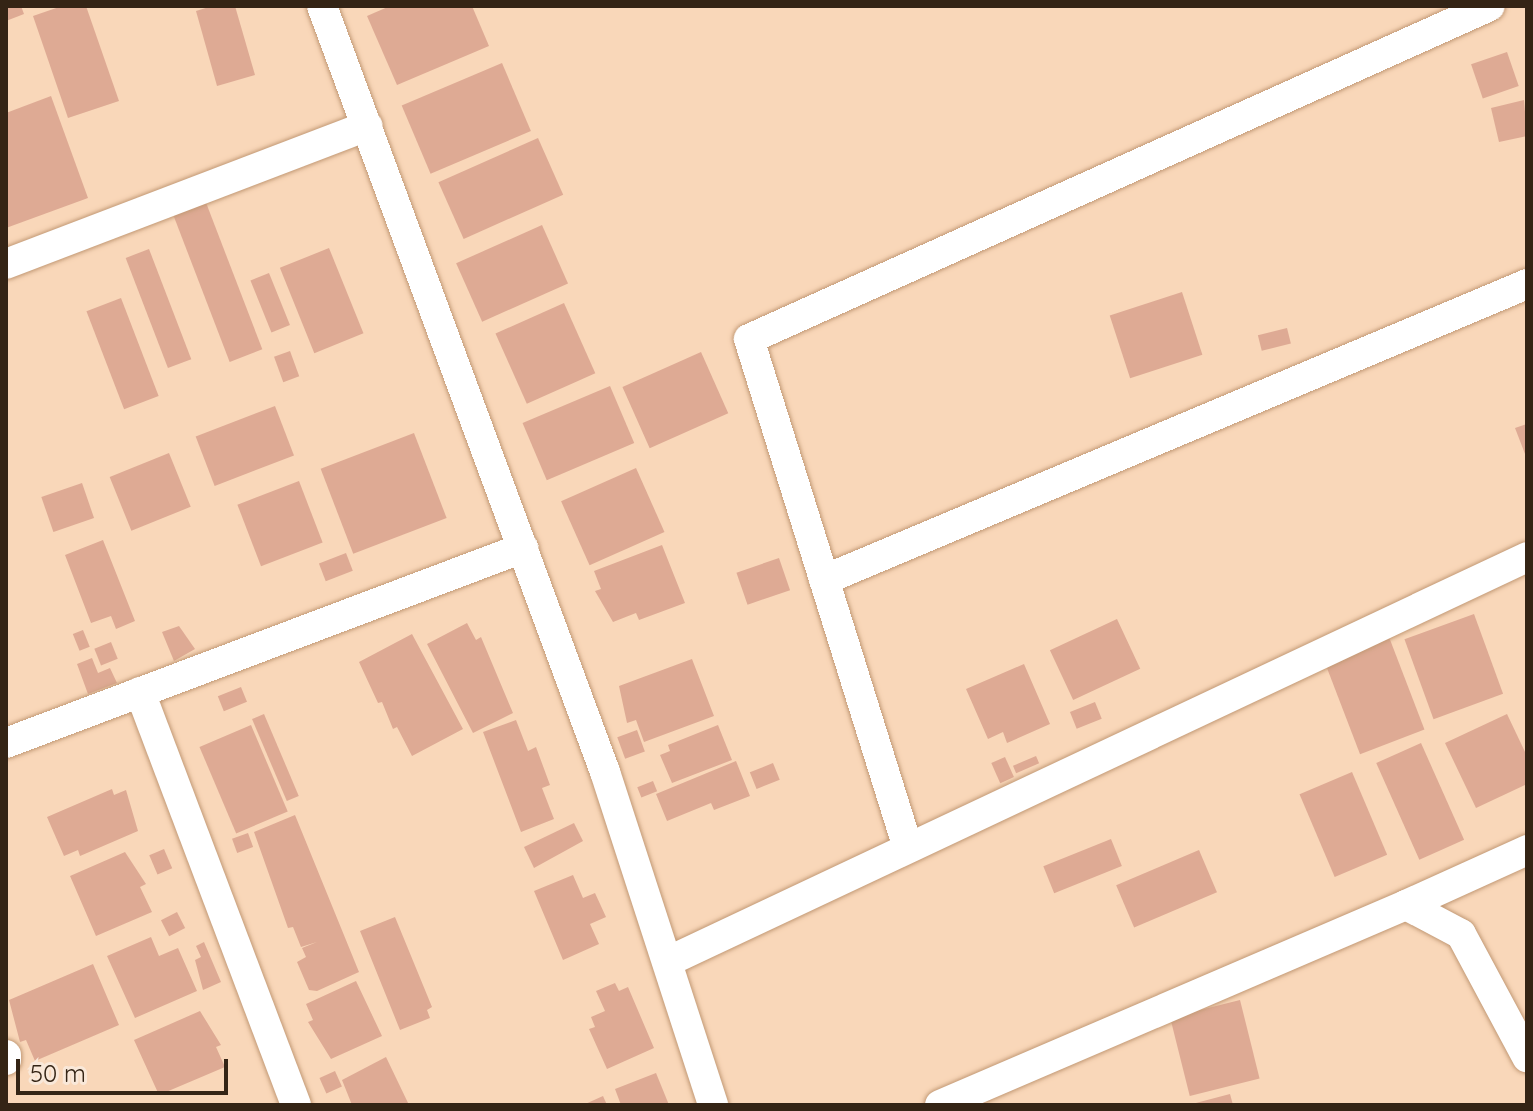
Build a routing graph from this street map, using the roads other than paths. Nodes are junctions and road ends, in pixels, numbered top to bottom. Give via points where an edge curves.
1 (322, 6) edge
2 (1490, 6) edge
3 (368, 126) junction
4 (6, 264) edge
5 (1527, 284) edge
6 (523, 548) junction
7 (1527, 557) edge
8 (824, 580) junction
9 (140, 692) junction
10 (6, 743) edge
11 (908, 848) junction
12 (1527, 850) edge
13 (1406, 905) junction
14 (669, 961) junction
15 (1527, 1057) edge
16 (296, 1105) edge
17 (713, 1105) edge
18 (940, 1105) edge

1 - 3 street
2 - 8 street via 749,339
3 - 4 street
3 - 6 street
5 - 8 street
6 - 9 street
6 - 14 street
7 - 11 street
8 - 11 street
9 - 10 street
9 - 16 street
11 - 14 street
12 - 13 street
13 - 15 street via 1461,934
13 - 18 street
14 - 17 street

